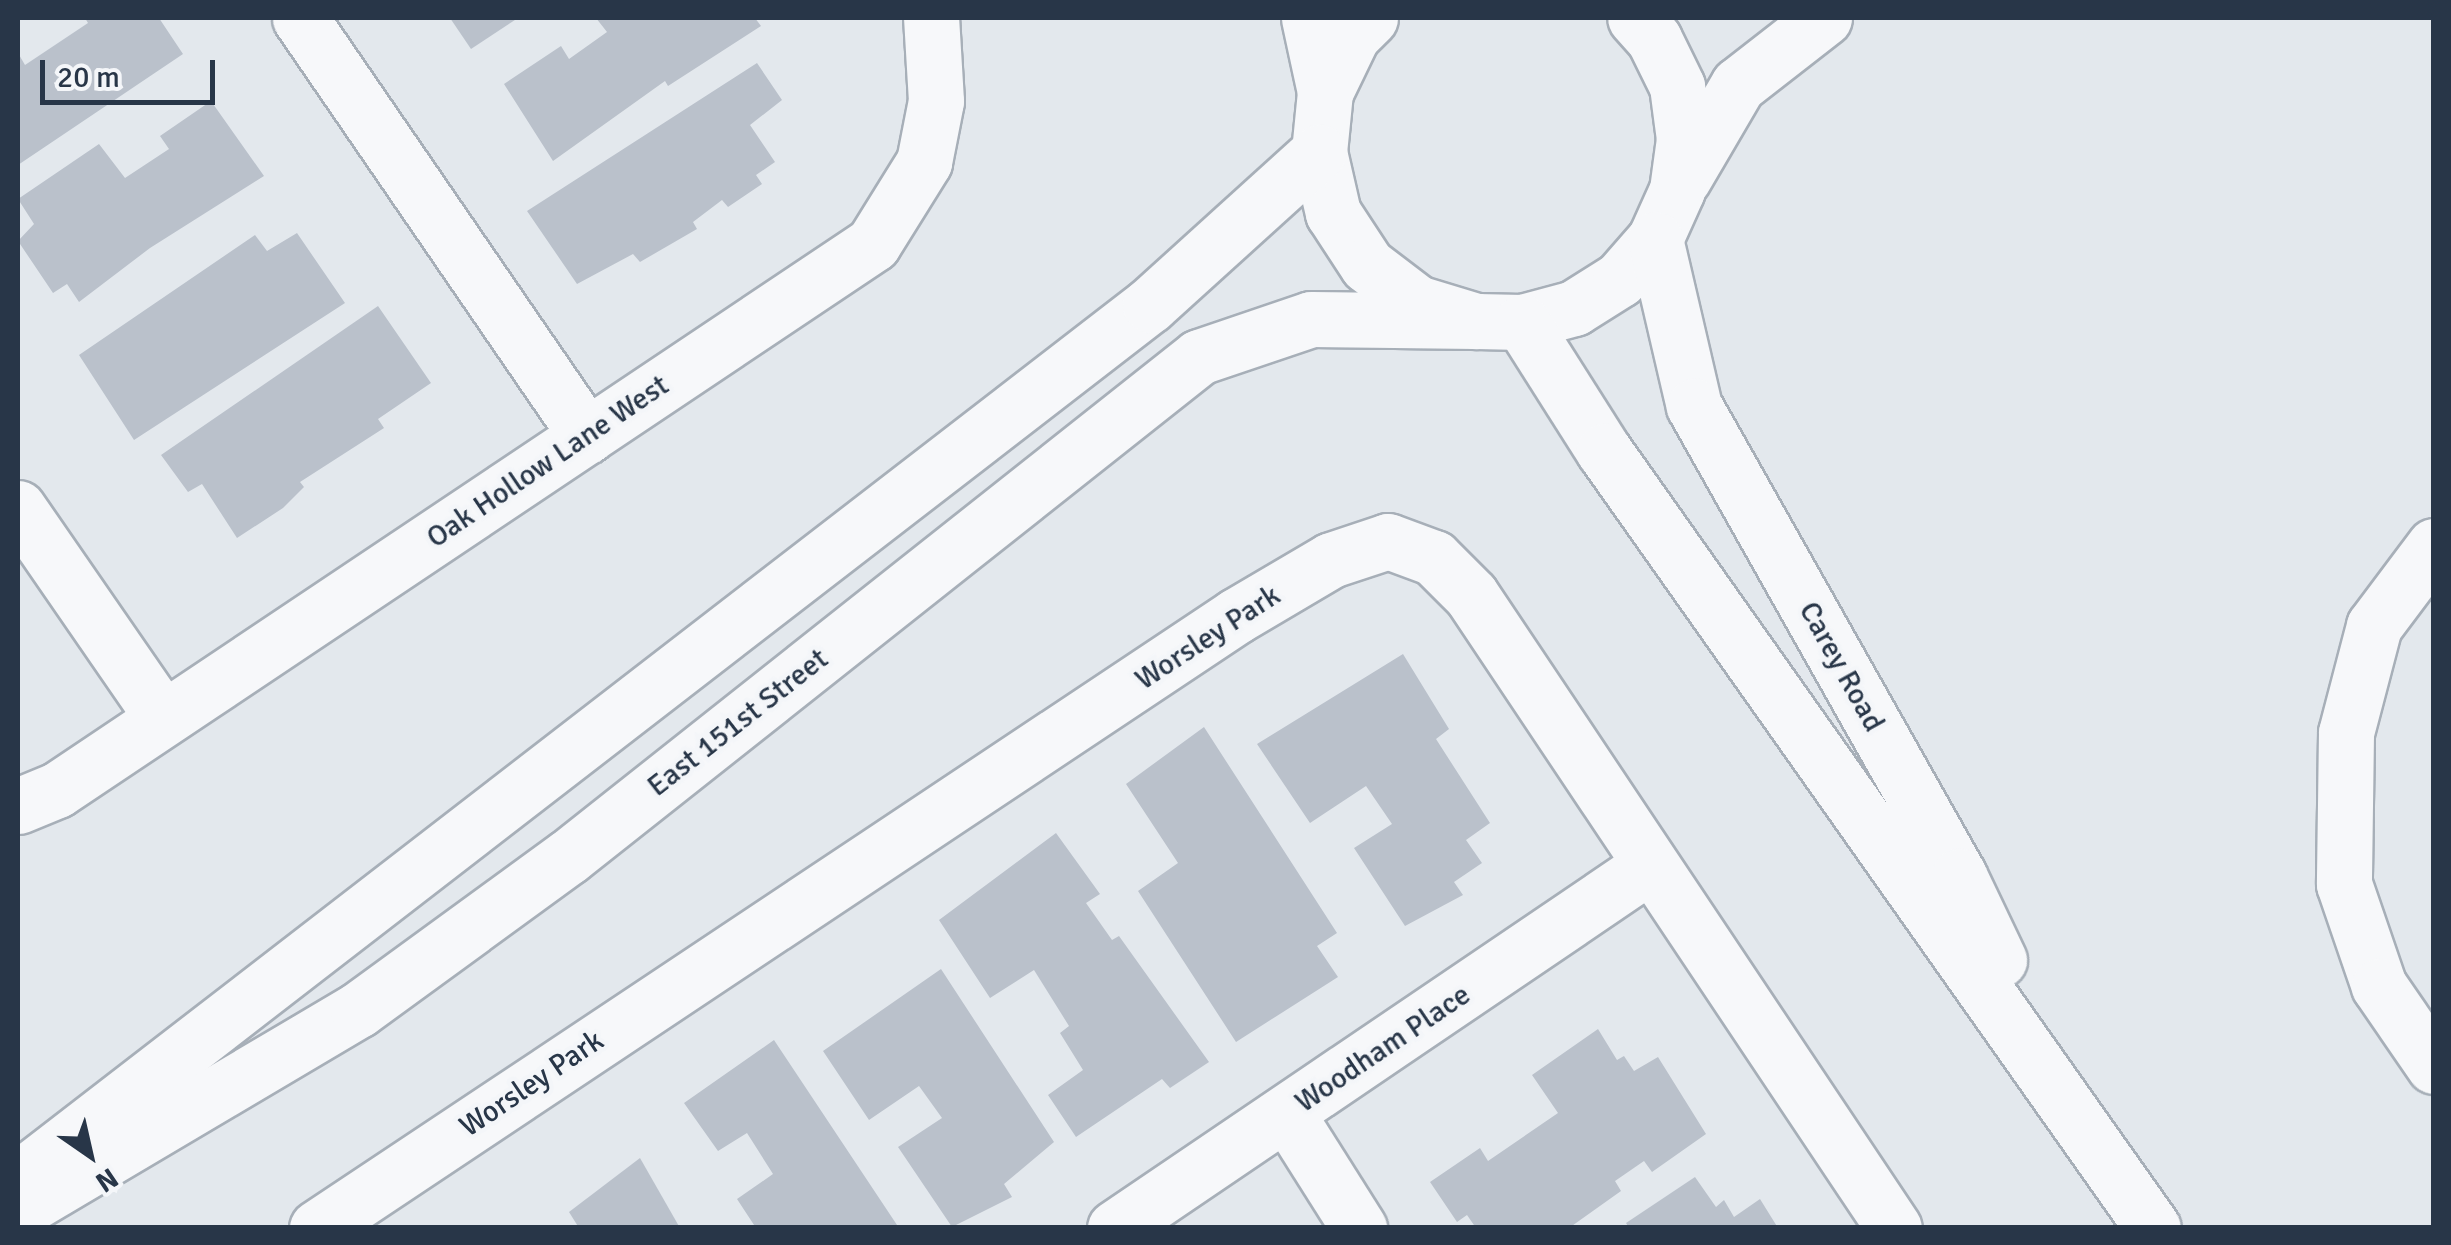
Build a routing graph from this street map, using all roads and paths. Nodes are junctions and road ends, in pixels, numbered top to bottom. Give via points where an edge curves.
1 (300, 18) edge
2 (932, 18) edge
3 (1308, 18) edge
4 (1370, 18) edge
5 (1635, 18) edge
6 (1824, 18) edge
7 (1325, 92) junction
8 (1319, 152) junction
9 (1677, 190) junction
10 (1655, 239) junction
11 (1499, 322) junction
12 (587, 436) junction
13 (18, 508) edge
14 (2434, 546) edge
15 (163, 718) junction
16 (18, 806) edge
17 (1649, 866) junction
18 (2434, 1066) edge
19 (2058, 1085) junction
20 (1287, 1114) junction
21 (18, 1180) edge
22 (18, 1211) edge
23 (316, 1228) edge
24 (1115, 1228) edge
25 (1359, 1228) edge
26 (1894, 1228) edge
27 (2154, 1228) edge

1 - 12 street
2 - 12 street, Oak Hollow Lane West via 936,101 924,162 873,244
3 - 7 street
4 - 7 street via 1352,36
5 - 9 street via 1677,86 1684,138
6 - 9 street via 1738,85
7 - 8 street
8 - 11 street via 1333,213 1367,265 1417,303
8 - 21 street via 1134,317
9 - 10 street
10 - 11 street, East 151st Street via 1574,308
10 - 19 street, Carey Road via 1694,406 1960,876
11 - 19 street, Carey Road via 1604,451
11 - 22 street, East 151st Street via 1311,319 1198,357 568,858 358,1010
12 - 15 street, Oak Hollow Lane West
13 - 15 street
14 - 18 street via 2374,626 2346,732 2344,884 2379,986
15 - 16 street, Oak Hollow Lane West via 57,790
17 - 20 street, Woodham Place
17 - 23 street, Worsley Park via 1471,596 1434,558 1388,541 1360,548 1236,616
17 - 26 street, Worsley Park
19 - 27 street, Carey Road
20 - 24 street, Woodham Place
20 - 25 street

